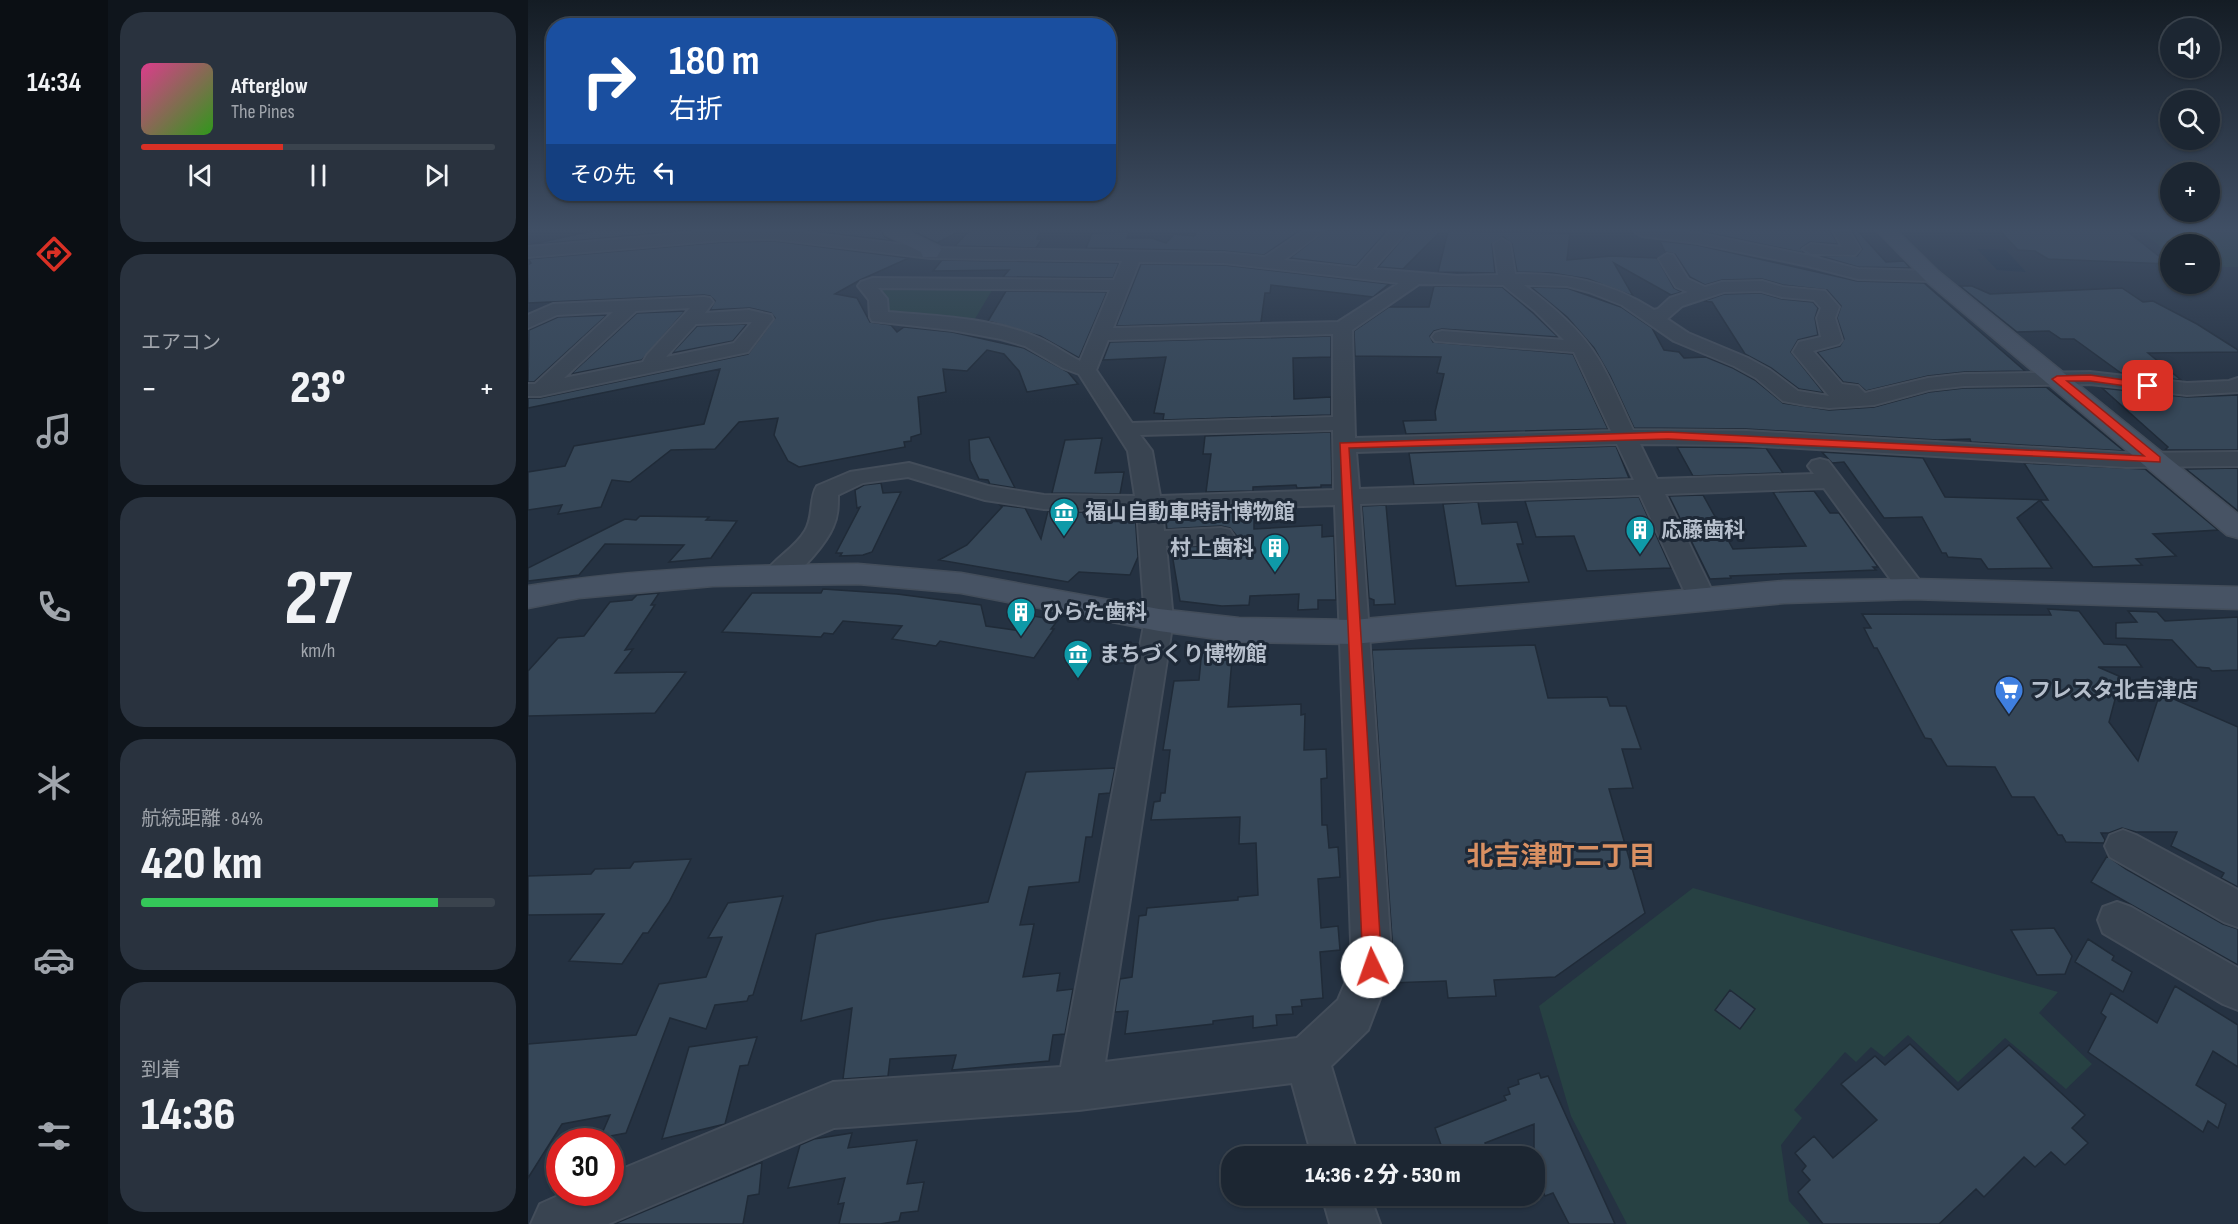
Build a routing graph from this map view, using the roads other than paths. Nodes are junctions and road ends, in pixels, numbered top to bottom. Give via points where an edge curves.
1 (869, 288) edge
2 (999, 288) edge
3 (1119, 288) edge
4 (1403, 288) edge
5 (1519, 288) edge
6 (1595, 288) edge
7 (1693, 288) edge
8 (1719, 288) edge
9 (1768, 288) edge
10 (1947, 288) edge
11 (1704, 293) junction
12 (631, 306) junction
13 (1652, 316) junction
14 (691, 319) junction
15 (528, 321) edge
16 (975, 327) junction
17 (1341, 328) junction
18 (1100, 334) junction
19 (1442, 337) dead end
20 (1580, 347) junction
21 (652, 367) junction
22 (1086, 370) junction
23 (2057, 379) junction
24 (2238, 384) edge
25 (534, 390) edge
26 (1860, 400) junction
27 (1126, 431) junction
28 (1343, 434) junction
29 (1624, 436) junction
30 (1801, 441) junction
31 (2238, 459) edge
32 (2156, 460) junction
33 (1832, 481) junction
34 (1648, 487) junction
35 (1347, 496) junction
36 (1148, 501) junction
37 (2238, 529) edge
38 (1221, 536) dead end
39 (1152, 539) junction
40 (779, 573) junction
41 (1912, 589) junction
42 (528, 597) edge
43 (2238, 598) edge
44 (1702, 599) junction
45 (1159, 620) junction
46 (1353, 632) junction
47 (2123, 846) dead end
48 (2238, 910) edge
49 (2117, 920) dead end
50 (2238, 990) edge
51 (1307, 1059) junction
52 (1079, 1088) junction
53 (1332, 1146) edge
54 (1349, 1206) edge
55 (556, 1224) edge
56 (1355, 1224) edge

1 - 16 street via 878,299 879,317
2 - 16 street
3 - 18 street
4 - 17 street
5 - 20 street
6 - 13 street
7 - 11 street
8 - 11 street
9 - 26 street via 1819,295 1830,308 1826,318 1832,340 1806,346 1803,352 1836,390 1851,390
10 - 23 street
11 - 13 street via 1676,302 1664,314
12 - 14 street via 704,302
12 - 15 street via 553,310
12 - 25 street
13 - 26 street via 1697,345 1763,374 1791,396 1829,402
14 - 21 street via 654,359
14 - 21 street via 764,319 741,348
16 - 22 street via 1026,340
17 - 18 street
17 - 28 street
18 - 22 street
19 - 20 street
20 - 29 street
21 - 25 street
22 - 27 street
23 - 24 street via 2090,378 2187,389
23 - 26 street via 1964,380
23 - 32 street
27 - 28 street via 1138,428
27 - 36 street via 1140,451
28 - 29 street
28 - 35 street
29 - 30 street
29 - 34 street
30 - 32 street
30 - 33 street
31 - 32 street
32 - 37 street
33 - 34 street
33 - 41 street
34 - 35 street
34 - 44 street
35 - 36 street
35 - 46 street
36 - 39 street
36 - 40 street via 1044,502 985,493 909,470 858,477 826,491 827,513 816,537
38 - 39 street
39 - 45 street
40 - 42 street via 579,588
40 - 45 street via 858,574 961,583
41 - 43 street
41 - 44 street via 1784,592
44 - 46 street
45 - 46 street via 1239,630
45 - 52 street
46 - 51 street via 1372,967 1353,1016
47 - 48 street
49 - 50 street
51 - 52 street
51 - 53 street
52 - 55 street via 833,1105
54 - 56 street

